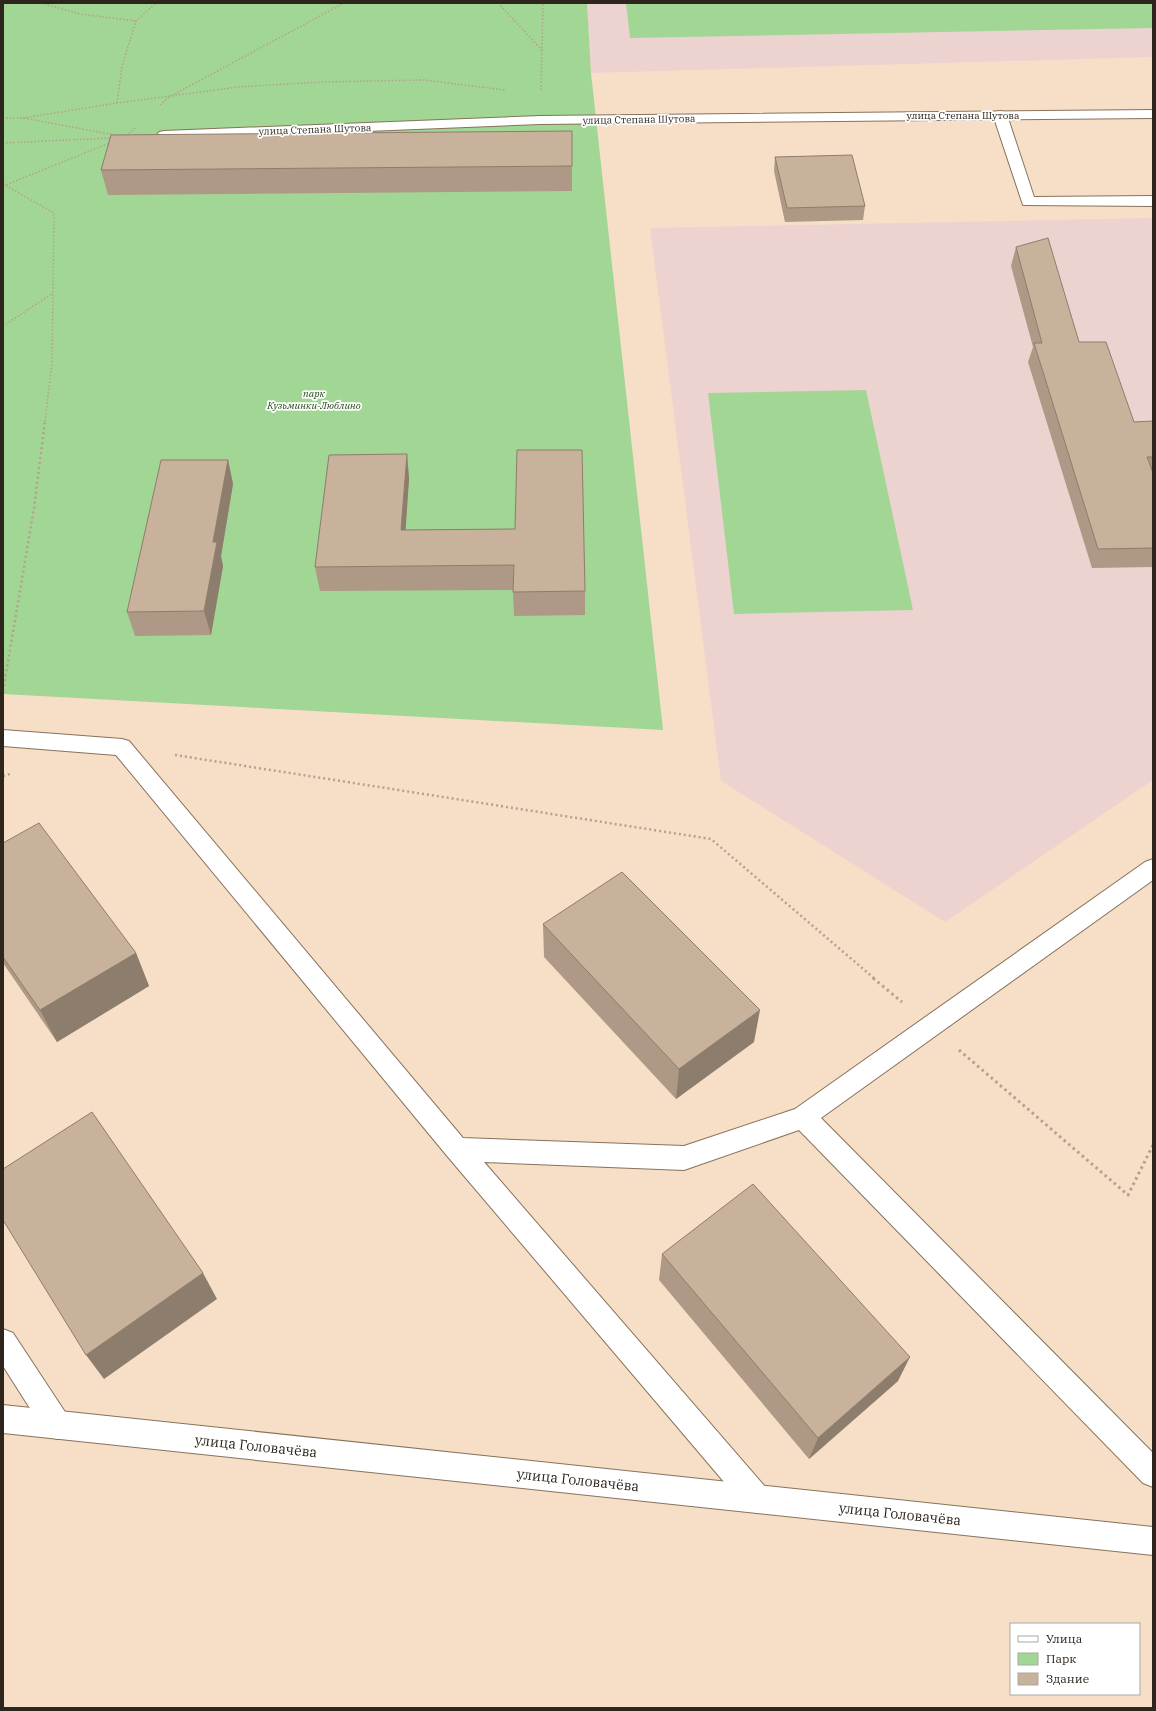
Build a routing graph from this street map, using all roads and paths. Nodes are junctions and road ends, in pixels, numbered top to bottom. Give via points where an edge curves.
1 (41, 3) edge
2 (156, 3) edge
3 (344, 3) edge
4 (498, 3) edge
5 (543, 3) edge
6 (136, 21) junction
7 (542, 50) junction
8 (541, 94) junction
9 (169, 97) junction
10 (117, 103) junction
11 (1153, 114) edge
12 (1000, 115) junction
13 (3, 118) edge
14 (23, 118) junction
15 (540, 120) junction
16 (125, 137) junction
17 (3, 143) edge
18 (4, 185) edge
19 (1153, 201) edge
20 (53, 293) junction
21 (3, 326) edge
22 (3, 692) edge
23 (3, 738) edge
24 (122, 747) junction
25 (18, 772) dead end
26 (3, 776) edge
27 (1153, 868) edge
28 (931, 1027) junction
29 (804, 1117) junction
30 (1153, 1145) edge
31 (457, 1149) junction
32 (3, 1342) edge
33 (3, 1419) edge
34 (57, 1425) junction
35 (1153, 1474) edge
36 (757, 1499) junction
37 (1153, 1541) edge

1 - 6 path via 80,14
2 - 6 path
3 - 9 path
4 - 7 path
5 - 7 path
6 - 10 path via 122,66
7 - 8 path
8 - 9 path via 424,80 253,86
8 - 15 path
9 - 10 path
10 - 14 path
11 - 12 street, улица Степана Шутова
12 - 15 street, улица Степана Шутова
12 - 19 street via 1028,202
13 - 14 path
14 - 16 path
15 - 16 street, улица Степана Шутова
16 - 17 path
16 - 18 path
18 - 20 path via 54,213
20 - 21 path
20 - 22 path via 52,362 34,508
23 - 24 street
24 - 28 path via 711,839
24 - 31 street
25 - 26 path
27 - 28 street
28 - 29 street
28 - 30 path via 1128,1194
29 - 31 street via 684,1158
29 - 35 street
31 - 36 street
32 - 34 street
33 - 34 street, улица Головачёва
34 - 36 street, улица Головачёва
36 - 37 street, улица Головачёва

